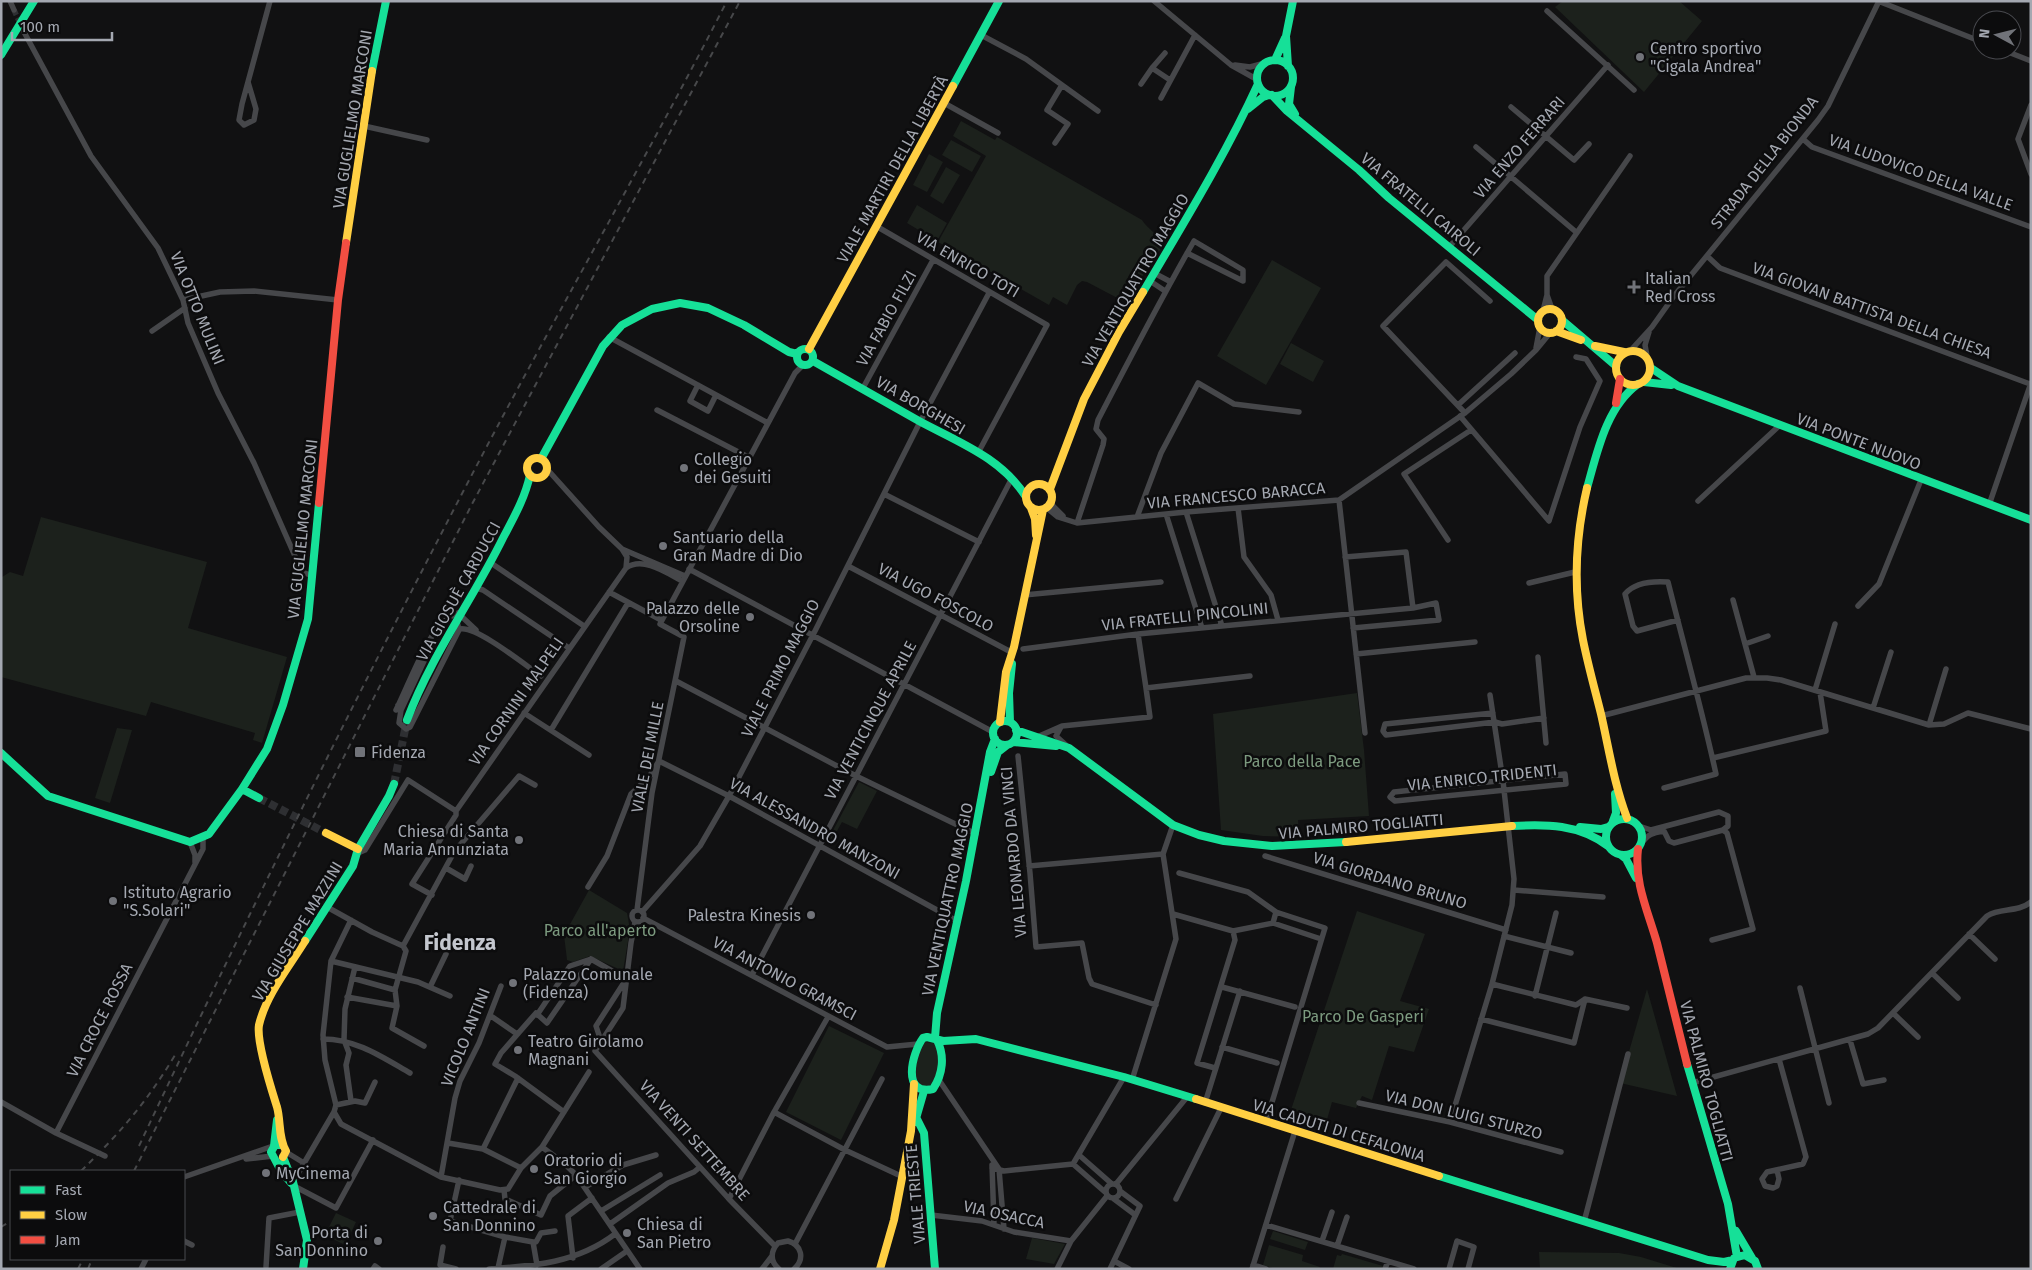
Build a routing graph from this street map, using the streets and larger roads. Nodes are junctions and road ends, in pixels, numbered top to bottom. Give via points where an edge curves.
1 (10, 1) edge
2 (34, 1) edge
3 (270, 1) edge
4 (386, 1) edge
5 (999, 1) edge
6 (1154, 1) edge
7 (1293, 1) edge
8 (1879, 1) edge
9 (14, 10) tunnel mouth
10 (1547, 11) dead end
11 (24, 32) tunnel mouth
12 (981, 35) junction
13 (1195, 35) junction
14 (1286, 36) junction
15 (1972, 38) edge
16 (1165, 53) dead end
17 (1, 55) edge
18 (1275, 60) junction
19 (1265, 64) junction
20 (1231, 65) junction
21 (1608, 65) junction
22 (1288, 66) junction
23 (1152, 68) junction
24 (1170, 80) junction
25 (248, 82) junction
26 (1258, 82) junction
27 (1292, 82) junction
28 (1141, 84) dead end
29 (1062, 85) junction
30 (1634, 90) dead end
31 (1270, 95) junction
32 (1161, 98) dead end
33 (944, 103) junction
34 (2031, 105) edge
35 (1511, 107) dead end
36 (1098, 111) dead end
37 (1245, 112) junction
38 (1301, 121) junction
39 (364, 126) junction
40 (998, 133) dead end
41 (1546, 137) junction
42 (1803, 139) junction
43 (426, 140) dead end
44 (1055, 143) dead end
45 (1588, 144) dead end
46 (1476, 147) dead end
47 (1630, 156) dead end
48 (2031, 174) edge
49 (1511, 178) junction
50 (876, 226) junction
51 (2031, 227) edge
52 (1576, 232) junction
53 (1450, 246) junction
54 (1188, 253) junction
55 (1707, 256) junction
56 (933, 260) junction
57 (1154, 273) junction
58 (1150, 281) junction
59 (1171, 282) junction
60 (1166, 291) junction
61 (990, 293) junction
62 (1547, 295) junction
63 (183, 300) junction
64 (338, 300) junction
65 (1490, 300) dead end
66 (184, 308) junction
67 (1524, 308) junction
68 (1552, 309) junction
69 (1543, 311) junction
70 (1562, 320) junction
71 (1539, 324) junction
72 (1652, 327) junction
73 (152, 331) dead end
74 (1553, 332) junction
75 (609, 337) junction
76 (1592, 344) junction
77 (809, 349) junction
78 (1536, 350) junction
79 (1628, 351) junction
80 (1515, 353) dead end
81 (797, 354) junction
82 (1647, 356) junction
83 (1576, 357) dead end
84 (813, 361) junction
85 (803, 365) junction
86 (1616, 366) junction
87 (1650, 368) junction
88 (1620, 379) junction
89 (1641, 383) junction
90 (2031, 383) edge
91 (698, 385) junction
92 (1678, 386) junction
93 (862, 388) junction
94 (716, 395) junction
95 (1458, 405) junction
96 (657, 410) dead end
97 (1614, 410) junction
98 (1299, 412) dead end
99 (1463, 415) junction
100 (768, 422) junction
101 (920, 422) junction
102 (1780, 425) junction
103 (1471, 430) junction
104 (978, 453) junction
105 (748, 457) junction
106 (542, 458) junction
107 (1058, 466) junction
108 (547, 469) junction
109 (530, 475) junction
110 (1012, 478) junction
111 (1921, 480) junction
112 (1042, 484) junction
113 (1030, 487) junction
114 (1050, 489) junction
115 (884, 494) junction
116 (1026, 497) junction
117 (1338, 500) junction
118 (1698, 501) dead end
119 (1989, 505) junction
120 (1047, 507) junction
121 (1031, 508) junction
122 (1238, 508) junction
123 (1186, 512) junction
124 (1166, 514) junction
125 (1137, 517) junction
126 (2031, 520) edge
127 (1077, 523) junction
128 (1448, 540) dead end
129 (979, 542) junction
130 (1036, 542) junction
131 (622, 549) junction
132 (1345, 557) junction
133 (491, 563) junction
134 (848, 566) junction
135 (626, 568) junction
136 (689, 569) junction
137 (1575, 572) junction
138 (313, 576) junction
139 (684, 578) junction
140 (1161, 582) dead end
141 (1529, 583) dead end
142 (476, 588) junction
143 (609, 592) junction
144 (1024, 595) junction
145 (1733, 600) dead end
146 (628, 603) junction
147 (1858, 606) dead end
148 (1413, 608) junction
149 (1352, 613) junction
150 (940, 616) junction
151 (460, 619) junction
152 (1278, 620) junction
153 (1678, 620) junction
154 (660, 622) junction
155 (1835, 624) dead end
156 (584, 626) junction
157 (1222, 626) junction
158 (1202, 628) junction
159 (1353, 628) junction
160 (1138, 634) junction
161 (481, 635) junction
162 (813, 635) junction
163 (1768, 636) dead end
164 (1475, 642) dead end
165 (1745, 644) junction
166 (569, 648) junction
167 (1022, 649) dead end
168 (1012, 650) junction
169 (1891, 652) dead end
170 (1356, 654) junction
171 (1538, 656) dead end
172 (1946, 669) dead end
173 (541, 676) dead end
174 (1250, 676) dead end
175 (1754, 677) junction
176 (676, 681) junction
177 (905, 684) junction
178 (1146, 688) junction
179 (1696, 691) junction
180 (1818, 691) junction
181 (1490, 695) dead end
182 (1873, 708) junction
183 (524, 713) junction
184 (1493, 713) junction
185 (1601, 716) junction
186 (1544, 718) junction
187 (407, 720) tunnel mouth
188 (1000, 722) junction
189 (1010, 722) junction
190 (1495, 722) junction
191 (1929, 725) junction
192 (1062, 726) junction
193 (766, 727) junction
194 (2031, 729) edge
195 (551, 730) junction
196 (1016, 730) junction
197 (1365, 733) dead end
198 (994, 735) junction
199 (1037, 737) junction
200 (1011, 743) junction
201 (1546, 743) dead end
202 (1066, 747) junction
203 (1, 753) edge
204 (589, 755) dead end
205 (1018, 756) dead end
206 (1713, 758) junction
207 (659, 761) junction
208 (856, 776) junction
209 (1503, 781) junction
210 (1615, 782) junction
211 (394, 784) tunnel mouth
212 (535, 785) dead end
213 (641, 786) junction
214 (1664, 788) dead end
215 (242, 789) junction
216 (1504, 790) junction
217 (984, 791) junction
218 (652, 793) junction
219 (730, 796) junction
220 (259, 798) tunnel mouth
221 (456, 810) junction
222 (1627, 818) junction
223 (1611, 824) junction
224 (1173, 825) junction
225 (1640, 826) junction
226 (1508, 827) junction
227 (1570, 827) junction
228 (1726, 830) junction
229 (326, 833) tunnel mouth
230 (976, 834) junction
231 (203, 838) junction
232 (190, 842) junction
233 (820, 846) junction
234 (1608, 846) junction
235 (1639, 847) junction
236 (358, 851) junction
237 (1163, 854) junction
238 (1622, 855) junction
239 (1265, 856) dead end
240 (195, 864) junction
241 (471, 866) dead end
242 (1030, 866) junction
243 (446, 868) junction
244 (1179, 873) dead end
245 (588, 887) dead end
246 (1640, 887) junction
247 (1514, 890) junction
248 (432, 895) junction
249 (1603, 897) dead end
250 (2031, 902) edge
251 (327, 907) junction
252 (1276, 912) junction
253 (641, 914) junction
254 (1173, 914) junction
255 (1556, 914) dead end
256 (351, 920) junction
257 (957, 921) junction
258 (636, 922) junction
259 (1273, 923) junction
260 (1233, 931) junction
261 (1505, 933) junction
262 (1969, 934) junction
263 (1321, 939) junction
264 (1712, 940) dead end
265 (403, 946) junction
266 (1547, 947) junction
267 (1571, 953) dead end
268 (446, 954) dead end
269 (591, 959) junction
270 (1995, 959) dead end
271 (331, 961) junction
272 (355, 967) junction
273 (1932, 973) junction
274 (752, 975) junction
275 (398, 977) junction
276 (352, 978) junction
277 (626, 979) junction
278 (1492, 984) junction
279 (501, 986) dead end
280 (1222, 987) junction
281 (430, 988) junction
282 (1800, 988) dead end
283 (395, 990) junction
284 (1240, 991) junction
285 (450, 996) dead end
286 (1535, 996) junction
287 (347, 997) junction
288 (1958, 998) dead end
289 (1585, 999) junction
290 (1156, 1004) junction
291 (397, 1006) junction
292 (1295, 1007) dead end
293 (1627, 1008) dead end
294 (937, 1012) junction
295 (1893, 1013) junction
296 (537, 1014) junction
297 (491, 1016) junction
298 (828, 1017) junction
299 (1481, 1019) junction
300 (517, 1034) junction
301 (1918, 1037) dead end
302 (323, 1039) junction
303 (936, 1039) junction
304 (344, 1040) junction
305 (1850, 1040) junction
306 (601, 1041) junction
307 (920, 1041) junction
308 (960, 1041) junction
309 (424, 1046) dead end
310 (1222, 1047) junction
311 (1815, 1049) junction
312 (1628, 1054) dead end
313 (942, 1056) junction
314 (1779, 1059) junction
315 (1277, 1063) dead end
316 (1215, 1068) junction
317 (589, 1072) dead end
318 (410, 1073) dead end
319 (1124, 1077) junction
320 (518, 1078) junction
321 (882, 1079) dead end
322 (939, 1080) junction
323 (1132, 1080) junction
324 (1884, 1080) dead end
325 (375, 1082) dead end
326 (1692, 1083) junction
327 (914, 1084) junction
328 (924, 1091) junction
329 (1187, 1098) junction
330 (351, 1101) junction
331 (1, 1102) edge
332 (1205, 1103) junction
333 (1359, 1103) dead end
334 (1829, 1103) dead end
335 (336, 1105) junction
336 (1222, 1108) junction
337 (334, 1112) junction
338 (564, 1112) junction
339 (774, 1112) junction
340 (917, 1119) junction
341 (1266, 1122) junction
342 (1450, 1122) junction
343 (911, 1131) junction
344 (1295, 1131) junction
345 (56, 1133) junction
346 (373, 1140) junction
347 (448, 1143) junction
348 (542, 1147) junction
349 (280, 1149) junction
350 (483, 1149) junction
351 (845, 1150) junction
352 (1561, 1152) dead end
353 (656, 1155) dead end
354 (105, 1156) dead end
355 (1079, 1156) junction
356 (274, 1157) junction
357 (239, 1159) junction
358 (304, 1163) junction
359 (1073, 1164) junction
360 (700, 1167) junction
361 (521, 1168) junction
362 (995, 1169) junction
363 (1776, 1170) dead end
364 (576, 1175) junction
365 (441, 1177) junction
366 (902, 1177) junction
367 (185, 1179) edge
368 (459, 1180) junction
369 (668, 1183) junction
370 (294, 1184) junction
371 (1114, 1184) junction
372 (584, 1187) junction
373 (504, 1190) junction
374 (1120, 1191) junction
375 (1106, 1194) junction
376 (592, 1198) junction
377 (729, 1199) junction
378 (1114, 1199) junction
379 (1176, 1200) dead end
380 (601, 1211) junction
381 (300, 1212) junction
382 (1332, 1212) dead end
383 (1134, 1214) junction
384 (932, 1215) junction
385 (1347, 1217) dead end
386 (1584, 1222) junction
387 (610, 1224) junction
388 (994, 1224) junction
389 (1266, 1225) junction
390 (1733, 1225) junction
391 (1004, 1229) junction
392 (555, 1231) dead end
393 (615, 1234) junction
394 (505, 1236) junction
395 (1071, 1241) junction
396 (1322, 1241) junction
397 (185, 1242) edge
398 (533, 1242) junction
399 (795, 1244) junction
400 (192, 1245) dead end
401 (775, 1246) junction
402 (1337, 1246) junction
403 (443, 1247) dead end
404 (627, 1251) junction
405 (772, 1256) junction
406 (573, 1258) junction
407 (1735, 1258) junction
408 (1753, 1258) junction
409 (1114, 1260) junction
410 (1708, 1260) junction
411 (1388, 1261) junction
412 (537, 1265) junction
413 (266, 1267) dead end
414 (1253, 1267) edge
415 (498, 1268) edge
416 (797, 1268) edge
417 (1758, 1268) edge
418 (303, 1269) edge
419 (456, 1269) edge
420 (489, 1269) edge
421 (601, 1269) edge
422 (640, 1269) edge
423 (762, 1269) edge
424 (779, 1269) edge
425 (880, 1269) edge
426 (935, 1269) edge
427 (1057, 1269) edge
428 (1110, 1269) edge
429 (1129, 1269) edge
430 (1266, 1269) edge
431 (1385, 1269) edge
432 (1414, 1269) edge
433 (1449, 1269) edge
434 (1468, 1269) edge
435 (1724, 1269) edge
436 (1730, 1269) edge

1 - 9 street
2 - 17 street
3 - 25 street
4 - 39 street, VIA GUGLIELMO MARCONI
5 - 12 street, VIALE MARTIRI DELLA LIBERTÀ
6 - 13 street
7 - 14 street
8 - 15 street
8 - 42 street, STRADA DELLA BIONDA via 1828,106
10 - 21 street
11 - 63 street, VIA OTTO MULINI via 91,156 158,248
12 - 29 street via 1026,59
12 - 33 street, VIALE MARTIRI DELLA LIBERTÀ
13 - 20 street
13 - 24 street
14 - 18 street
14 - 22 street
16 - 23 street
18 - 19 street
18 - 22 street
19 - 20 street via 1250,67
19 - 26 street, VIA VENTIQUATTRO MAGGIO via 1259,71
20 - 26 street
21 - 30 street
21 - 41 street, VIA ENZO FERRARI
22 - 27 street
23 - 24 street
23 - 28 street
24 - 32 street
25 - 25 street via 239,120 244,125 254,120 256,109
26 - 31 street
26 - 37 street, VIA VENTIQUATTRO MAGGIO
27 - 31 street, VIA VENTIQUATTRO MAGGIO via 1287,91 1277,96
27 - 38 street, VIA FRATELLI CAIROLI via 1289,104
29 - 36 street
29 - 44 street via 1047,110 1068,124
31 - 37 street, VIA VENTIQUATTRO MAGGIO
31 - 38 street, VIA FRATELLI CAIROLI
33 - 40 street
33 - 50 street, VIALE MARTIRI DELLA LIBERTÀ
34 - 48 street via 2018,138
35 - 41 street
37 - 57 street, VIA VENTIQUATTRO MAGGIO
38 - 53 street, VIA FRATELLI CAIROLI
39 - 43 street
39 - 64 street, VIA GUGLIELMO MARCONI
41 - 45 street via 1574,160
41 - 49 street, VIA ENZO FERRARI
42 - 51 street, VIA LUDOVICO DELLA VALLE via 1812,147
42 - 55 street, STRADA DELLA BIONDA
46 - 49 street
47 - 52 street
49 - 52 street
49 - 53 street, VIA ENZO FERRARI
50 - 56 street, VIA ENRICO TOTI
50 - 77 street, VIALE MARTIRI DELLA LIBERTÀ
52 - 62 street via 1547,276
53 - 67 street, VIA FRATELLI CAIROLI
54 - 54 street via 1194,241 1243,270 1243,281
54 - 59 street
55 - 72 street, STRADA DELLA BIONDA
55 - 90 street, VIA GIOVAN BATTISTA DELLA CHIESA via 1720,268
56 - 61 street, VIA ENRICO TOTI
56 - 93 street, VIA FABIO FILZI
57 - 58 street, VIA VENTIQUATTRO MAGGIO
57 - 59 street
58 - 60 street
58 - 107 street, VIA VENTIQUATTRO MAGGIO via 1084,399
59 - 60 street
60 - 127 street via 1098,420 1096,429 1104,439 1103,445
61 - 101 street, VIALE PRIMO MAGGIO
61 - 104 street, VIA ENRICO TOTI via 1047,325
62 - 68 street
62 - 69 street
63 - 64 street via 220,292 254,291
63 - 66 street, VIA OTTO MULINI
64 - 138 street, VIA GUGLIELMO MARCONI
65 - 95 street via 1446,262 1384,326
66 - 73 street
66 - 138 street, VIA OTTO MULINI via 218,393 254,463 302,572
67 - 69 street
67 - 71 street, VIA FRATELLI CAIROLI
68 - 69 street
68 - 70 street
69 - 71 street
70 - 74 street via 1561,326
70 - 76 street
71 - 74 street via 1544,332
71 - 78 street
72 - 79 street, STRADA DELLA BIONDA
72 - 82 street, STRADA DELLA BIONDA via 1646,340
74 - 76 street
74 - 78 street, VIA FRANCESCO BARACCA
75 - 81 street via 634,316 665,305 685,303 718,312
75 - 91 street
75 - 106 street via 600,347
76 - 79 street
76 - 86 street
77 - 81 street
77 - 84 street
78 - 99 street, VIA FRANCESCO BARACCA
79 - 82 street via 1642,352
79 - 86 street via 1617,360
80 - 95 street
81 - 85 street via 797,360
82 - 87 street
83 - 103 street via 1586,359 1600,381 1580,427 1549,521
84 - 85 street
84 - 93 street, VIA BORGHESI
85 - 100 street via 795,373
86 - 88 street
87 - 89 street via 1647,378
87 - 92 street, VIA PONTE NUOVO
88 - 89 street, VIA PONTE NUOVO via 1628,384
88 - 97 street
89 - 92 street, VIA PONTE NUOVO
89 - 97 street via 1621,398
90 - 119 street
91 - 94 street
91 - 94 street via 690,402 708,411
92 - 102 street, VIA PONTE NUOVO
93 - 101 street, VIA BORGHESI
94 - 100 street
95 - 99 street
96 - 105 street
97 - 137 street via 1584,494
98 - 125 street via 1234,404 1198,384 1161,453
99 - 103 street
99 - 117 street, VIA FRANCESCO BARACCA
100 - 105 street
101 - 104 street, VIA BORGHESI
101 - 115 street, VIALE PRIMO MAGGIO
102 - 111 street, VIA PONTE NUOVO
102 - 118 street
103 - 128 street via 1404,474
104 - 110 street, VIA BORGHESI
105 - 136 street
106 - 108 street
106 - 109 street via 528,463
107 - 112 street, VIA VENTIQUATTRO MAGGIO
107 - 114 street, VIA VENTIQUATTRO MAGGIO
108 - 109 street via 539,478
108 - 131 street
109 - 133 street, VIA GIOSUÈ CARDUCCI via 526,493
110 - 113 street, VIA BORGHESI
110 - 116 street, VIA BORGHESI
110 - 129 street, VIA VENTICINQUE APRILE
111 - 119 street, VIA PONTE NUOVO
111 - 147 street via 1880,584
112 - 113 street
112 - 114 street
113 - 116 street
114 - 120 street, VIA VENTIQUATTRO MAGGIO via 1053,496
115 - 129 street
115 - 134 street, VIALE PRIMO MAGGIO
116 - 121 street, VIA VENTIQUATTRO MAGGIO
117 - 122 street, VIA FRANCESCO BARACCA
117 - 132 street
119 - 126 street, VIA PONTE NUOVO
120 - 121 street
120 - 127 street, VIA FRANCESCO BARACCA via 1058,517
120 - 130 street, VIA VENTIQUATTRO MAGGIO
121 - 130 street, VIA VENTIQUATTRO MAGGIO
122 - 123 street, VIA FRANCESCO BARACCA
122 - 152 street via 1244,556 1271,595
123 - 124 street, VIA FRANCESCO BARACCA
123 - 157 street
124 - 125 street, VIA FRANCESCO BARACCA
124 - 158 street
125 - 127 street, VIA FRANCESCO BARACCA
129 - 150 street, VIA VENTICINQUE APRILE
130 - 144 street, VIA VENTIQUATTRO MAGGIO
131 - 135 street via 627,557
131 - 139 street
132 - 148 street via 1406,552
132 - 149 street
133 - 142 street, VIA GIOSUÈ CARDUCCI
133 - 156 street
134 - 150 street, VIA UGO FOSCOLO
134 - 162 street, VIALE PRIMO MAGGIO
135 - 139 street via 643,564
135 - 143 street, VIA CORNINI MALPELI
136 - 139 street
136 - 162 street
137 - 141 street
137 - 185 street via 1581,630
138 - 215 street, VIA GUGLIELMO MARCONI via 308,619 273,738
139 - 154 street
140 - 144 street
142 - 151 street, VIA GIOSUÈ CARDUCCI
142 - 166 street
143 - 146 street
143 - 156 street, VIA CORNINI MALPELI
144 - 168 street, VIA VENTIQUATTRO MAGGIO
145 - 165 street
146 - 154 street
146 - 195 street
148 - 149 street, VIA FRATELLI PINCOLINI
148 - 159 street, VIA FRATELLI PINCOLINI via 1436,603 1439,620
149 - 152 street, VIA FRATELLI PINCOLINI
149 - 159 street
150 - 168 street, VIA UGO FOSCOLO
150 - 177 street, VIA VENTICINQUE APRILE
151 - 151 street via 410,727 406,729 399,724 398,708 435,633 454,614
151 - 161 street
151 - 161 street via 467,628
151 - 187 street, VIA GIOSUÈ CARDUCCI via 418,693
152 - 157 street, VIA FRATELLI PINCOLINI
153 - 153 street via 1637,631 1632,626 1625,594 1631,587 1655,581 1668,582
153 - 179 street
154 - 176 street, VIALE DEI MILLE via 684,637
155 - 180 street
156 - 166 street, VIA CORNINI MALPELI
157 - 158 street, VIA FRATELLI PINCOLINI
158 - 160 street, VIA FRATELLI PINCOLINI
159 - 170 street
160 - 167 street, VIA FRATELLI PINCOLINI
160 - 178 street
161 - 173 street
162 - 177 street
162 - 193 street, VIALE PRIMO MAGGIO
163 - 165 street
164 - 170 street
165 - 175 street
166 - 183 street, VIA CORNINI MALPELI
168 - 188 street, VIA VENTIQUATTRO MAGGIO via 1002,689
168 - 189 street, VIA VENTIQUATTRO MAGGIO
169 - 182 street
170 - 197 street
171 - 186 street
172 - 191 street
174 - 178 street
175 - 179 street
175 - 180 street via 1781,680
176 - 193 street
176 - 207 street, VIALE DEI MILLE
177 - 198 street
177 - 208 street, VIA VENTICINQUE APRILE
178 - 192 street via 1150,717
179 - 185 street
179 - 206 street
180 - 182 street
180 - 206 street via 1826,732
181 - 184 street
182 - 191 street
183 - 195 street
183 - 221 street, VIA CORNINI MALPELI
184 - 190 street
184 - 190 street via 1385,724 1383,731 1386,736
185 - 210 street
186 - 190 street via 1502,724
186 - 201 street
188 - 189 street
188 - 198 street, VIA VENTIQUATTRO MAGGIO via 995,726
189 - 196 street
190 - 209 street
191 - 194 street via 1944,724 1968,713
192 - 199 street
192 - 202 street via 1057,738
193 - 208 street
193 - 219 street, VIALE PRIMO MAGGIO
195 - 204 street
196 - 199 street, VIA PALMIRO TOGLIATTI
196 - 200 street, VIA VENTIQUATTRO MAGGIO
198 - 200 street via 1003,745
198 - 217 street, VIA VENTIQUATTRO MAGGIO
199 - 202 street, VIA PALMIRO TOGLIATTI
200 - 202 street
200 - 217 street, VIA VENTIQUATTRO MAGGIO via 998,752
202 - 224 street, VIA PALMIRO TOGLIATTI
203 - 232 street via 48,796
205 - 242 street, VIA LEONARDO DA VINCI
206 - 214 street via 1716,774
207 - 213 street
207 - 218 street, VIALE DEI MILLE
207 - 219 street, VIA ALESSANDRO MANZONI
208 - 230 street
208 - 233 street, VIA VENTICINQUE APRILE
209 - 216 street
209 - 216 street, VIA ENRICO TRIDENTI via 1565,774 1566,784
209 - 216 street, VIA ENRICO TRIDENTI via 1394,792 1390,797 1394,801
210 - 222 street
210 - 223 street via 1616,807
211 - 236 street, VIA GIUSEPPE MAZZINI
212 - 243 street via 519,776 477,823
213 - 218 street
213 - 245 street via 631,794 606,856
215 - 220 street
215 - 231 street, VIA GUGLIELMO MARCONI
216 - 226 street
217 - 230 street, VIA VENTIQUATTRO MAGGIO
218 - 253 street, VIALE DEI MILLE
219 - 233 street, VIA ALESSANDRO MANZONI
219 - 253 street, VIALE PRIMO MAGGIO via 700,846
221 - 236 street via 408,780 365,850
221 - 248 street, VIA CORNINI MALPELI via 456,815 412,884
222 - 223 street, VIA PALMIRO TOGLIATTI
222 - 225 street
223 - 227 street, VIA PALMIRO TOGLIATTI via 1601,829
223 - 234 street via 1606,836
224 - 226 street, VIA PALMIRO TOGLIATTI via 1208,837 1271,847
224 - 237 street
225 - 228 street via 1652,830 1718,812 1728,816
225 - 235 street, VIA PALMIRO TOGLIATTI via 1642,838
226 - 227 street, VIA PALMIRO TOGLIATTI via 1545,824
226 - 247 street
227 - 234 street, VIA PALMIRO TOGLIATTI via 1596,836
228 - 235 street via 1674,843 1669,841 1664,831 1657,832 1647,835
228 - 264 street via 1753,929
229 - 236 street
230 - 257 street, VIA VENTIQUATTRO MAGGIO
231 - 232 street
231 - 240 street, VIA CROCE ROSSA via 203,849
232 - 240 street via 196,855
233 - 257 street, VIA ALESSANDRO MANZONI
233 - 274 street, VIA VENTICINQUE APRILE
234 - 238 street, VIA PALMIRO TOGLIATTI
235 - 238 street via 1630,854
235 - 246 street, VIA PALMIRO TOGLIATTI via 1636,860
236 - 251 street, VIA GIUSEPPE MAZZINI via 353,866
237 - 242 street
237 - 254 street
238 - 246 street, VIA PALMIRO TOGLIATTI
239 - 261 street, VIA GIORDANO BRUNO
240 - 345 street, VIA CROCE ROSSA
241 - 243 street via 465,879
242 - 290 street, VIA LEONARDO DA VINCI via 1036,947 1082,943 1092,984
243 - 248 street
244 - 252 street via 1248,892
246 - 326 street, VIA PALMIRO TOGLIATTI
247 - 249 street
247 - 261 street
248 - 265 street
250 - 262 street via 2021,908 1995,911
251 - 256 street
251 - 349 street, VIA GIUSEPPE MAZZINI via 268,999 260,1026 263,1058 278,1111
252 - 259 street
252 - 263 street via 1325,928
253 - 258 street, VIALE PRIMO MAGGIO via 640,922
253 - 258 street, VIALE DEI MILLE via 632,916
253 - 274 street, VIA ANTONIO GRAMSCI
254 - 260 street
254 - 290 street via 1176,939
255 - 266 street
256 - 265 street
256 - 271 street
257 - 294 street, VIA VENTIQUATTRO MAGGIO
258 - 277 street
259 - 260 street
259 - 263 street
260 - 280 street via 1236,940
261 - 266 street, VIA GIORDANO BRUNO
261 - 278 street
262 - 270 street
262 - 273 street
263 - 341 street
265 - 275 street via 406,951
266 - 267 street, VIA GIORDANO BRUNO
266 - 286 street
268 - 281 street
269 - 277 street
269 - 296 street via 570,966
269 - 296 street via 547,1023
271 - 272 street
271 - 302 street
272 - 275 street
272 - 276 street
273 - 288 street
273 - 295 street
274 - 298 street, VIA ANTONIO GRAMSCI
275 - 281 street
275 - 283 street
276 - 283 street
276 - 287 street
277 - 306 street via 623,1008
277 - 306 street via 596,1026
278 - 286 street
278 - 299 street
279 - 297 street, VICOLO ANTINI
280 - 284 street
280 - 316 street via 1197,1063
281 - 285 street
282 - 311 street
283 - 291 street
284 - 292 street
284 - 310 street
286 - 289 street via 1576,1005
287 - 291 street
287 - 304 street
289 - 293 street
289 - 299 street via 1574,1043
290 - 323 street
291 - 309 street via 392,1028
294 - 303 street, VIA VENTIQUATTRO MAGGIO
294 - 307 street, VIA VENTIQUATTRO MAGGIO
295 - 301 street
295 - 305 street via 1878,1028
296 - 300 street
297 - 300 street
297 - 347 street, VICOLO ANTINI via 460,1081
298 - 307 street, VIA ANTONIO GRAMSCI via 887,1047
298 - 339 street
299 - 342 street
300 - 320 street via 495,1064
302 - 304 street
302 - 335 street
303 - 307 street
303 - 308 street, VIA CADUTI DI CEFALONIA
303 - 313 street, VIA VENTIQUATTRO MAGGIO via 942,1048
304 - 318 street via 364,1047
304 - 330 street via 349,1053 346,1065
305 - 311 street
305 - 324 street via 1862,1084
306 - 360 street, VIA VENTI SETTEMBRE via 595,1051
307 - 327 street, VIA VENTIQUATTRO MAGGIO via 912,1062
308 - 313 street
308 - 319 street, VIA CADUTI DI CEFALONIA via 976,1039 1003,1044
310 - 315 street
310 - 316 street
311 - 314 street
311 - 334 street
312 - 386 street
313 - 322 street, VIA VENTIQUATTRO MAGGIO
314 - 326 street
314 - 363 street via 1806,1157 1803,1164
316 - 332 street
317 - 338 street
319 - 323 street, VIA CADUTI DI CEFALONIA
319 - 355 street
320 - 338 street
320 - 350 street
321 - 351 street
322 - 328 street via 933,1089
322 - 362 street via 989,1153
323 - 329 street, VIA CADUTI DI CEFALONIA
325 - 330 street via 365,1103
326 - 390 street, VIA PALMIRO TOGLIATTI
327 - 328 street
327 - 343 street, VIA VENTIQUATTRO MAGGIO
328 - 340 street
329 - 332 street, VIA CADUTI DI CEFALONIA
329 - 371 street
330 - 335 street
331 - 345 street
332 - 336 street, VIA CADUTI DI CEFALONIA
333 - 342 street, VIA DON LUIGI STURZO
335 - 337 street
336 - 341 street, VIA CADUTI DI CEFALONIA
336 - 379 street
337 - 346 street via 341,1124
337 - 358 street
338 - 348 street
339 - 351 street
339 - 377 street
340 - 343 street
340 - 384 street, VIALE TRIESTE via 924,1133
341 - 344 street, VIA CADUTI DI CEFALONIA
342 - 352 street, VIA DON LUIGI STURZO
343 - 366 street
344 - 386 street, VIA CADUTI DI CEFALONIA
344 - 389 street
345 - 354 street
346 - 365 street
346 - 370 street via 336,1208
347 - 350 street
347 - 365 street, VICOLO ANTINI
348 - 361 street
348 - 364 street
349 - 356 street
349 - 357 street
349 - 358 street
349 - 370 street
350 - 361 street
351 - 366 street
351 - 399 street
353 - 372 street via 623,1165
355 - 359 street
355 - 371 street
356 - 357 street
356 - 370 street via 281,1171
357 - 367 street
358 - 370 street
359 - 362 street
359 - 375 street
360 - 369 street
360 - 377 street, VIA VENTI SETTEMBRE
361 - 373 street via 508,1189
362 - 388 street
362 - 391 street
364 - 372 street
364 - 373 street via 550,1196 541,1215 505,1199
365 - 368 street
366 - 425 street
368 - 373 street
368 - 394 street via 450,1221
369 - 380 street via 660,1172
369 - 387 street
370 - 381 street
371 - 374 street
371 - 375 street via 1106,1188
372 - 376 street
374 - 378 street
374 - 383 street via 1140,1206
375 - 378 street
375 - 395 street
376 - 380 street
376 - 406 street via 568,1216
377 - 401 street, VIA VENTI SETTEMBRE
378 - 383 street
380 - 387 street
381 - 413 street via 269,1218
381 - 418 street via 307,1240
382 - 396 street
383 - 409 street
384 - 388 street, VIA OSACCA
384 - 426 street, VIALE TRIESTE
385 - 402 street
386 - 410 street, VIA CADUTI DI CEFALONIA
387 - 393 street
388 - 391 street, VIA OSACCA
389 - 396 street
389 - 414 street
390 - 407 street, VIA PALMIRO TOGLIATTI
390 - 408 street, VIA PALMIRO TOGLIATTI
391 - 395 street, VIA OSACCA
392 - 398 street via 541,1233
393 - 404 street
393 - 406 street
394 - 398 street
394 - 415 street
395 - 427 street
396 - 402 street
397 - 400 street
398 - 412 street
399 - 401 street via 785,1241
399 - 416 street via 802,1256
401 - 405 street
402 - 411 street
403 - 419 street via 440,1265
404 - 421 street
404 - 422 street
405 - 423 street
405 - 424 street
406 - 412 street
407 - 408 street via 1745,1255
407 - 410 street, VIA CADUTI DI CEFALONIA via 1724,1262
407 - 436 street, VIA PALMIRO TOGLIATTI
408 - 417 street, VIA PALMIRO TOGLIATTI
409 - 428 street
409 - 429 street
410 - 435 street, VIA CADUTI DI CEFALONIA
411 - 431 street
411 - 432 street
412 - 415 street
414 - 430 street
415 - 420 street
433 - 434 street via 1457,1241 1474,1247

